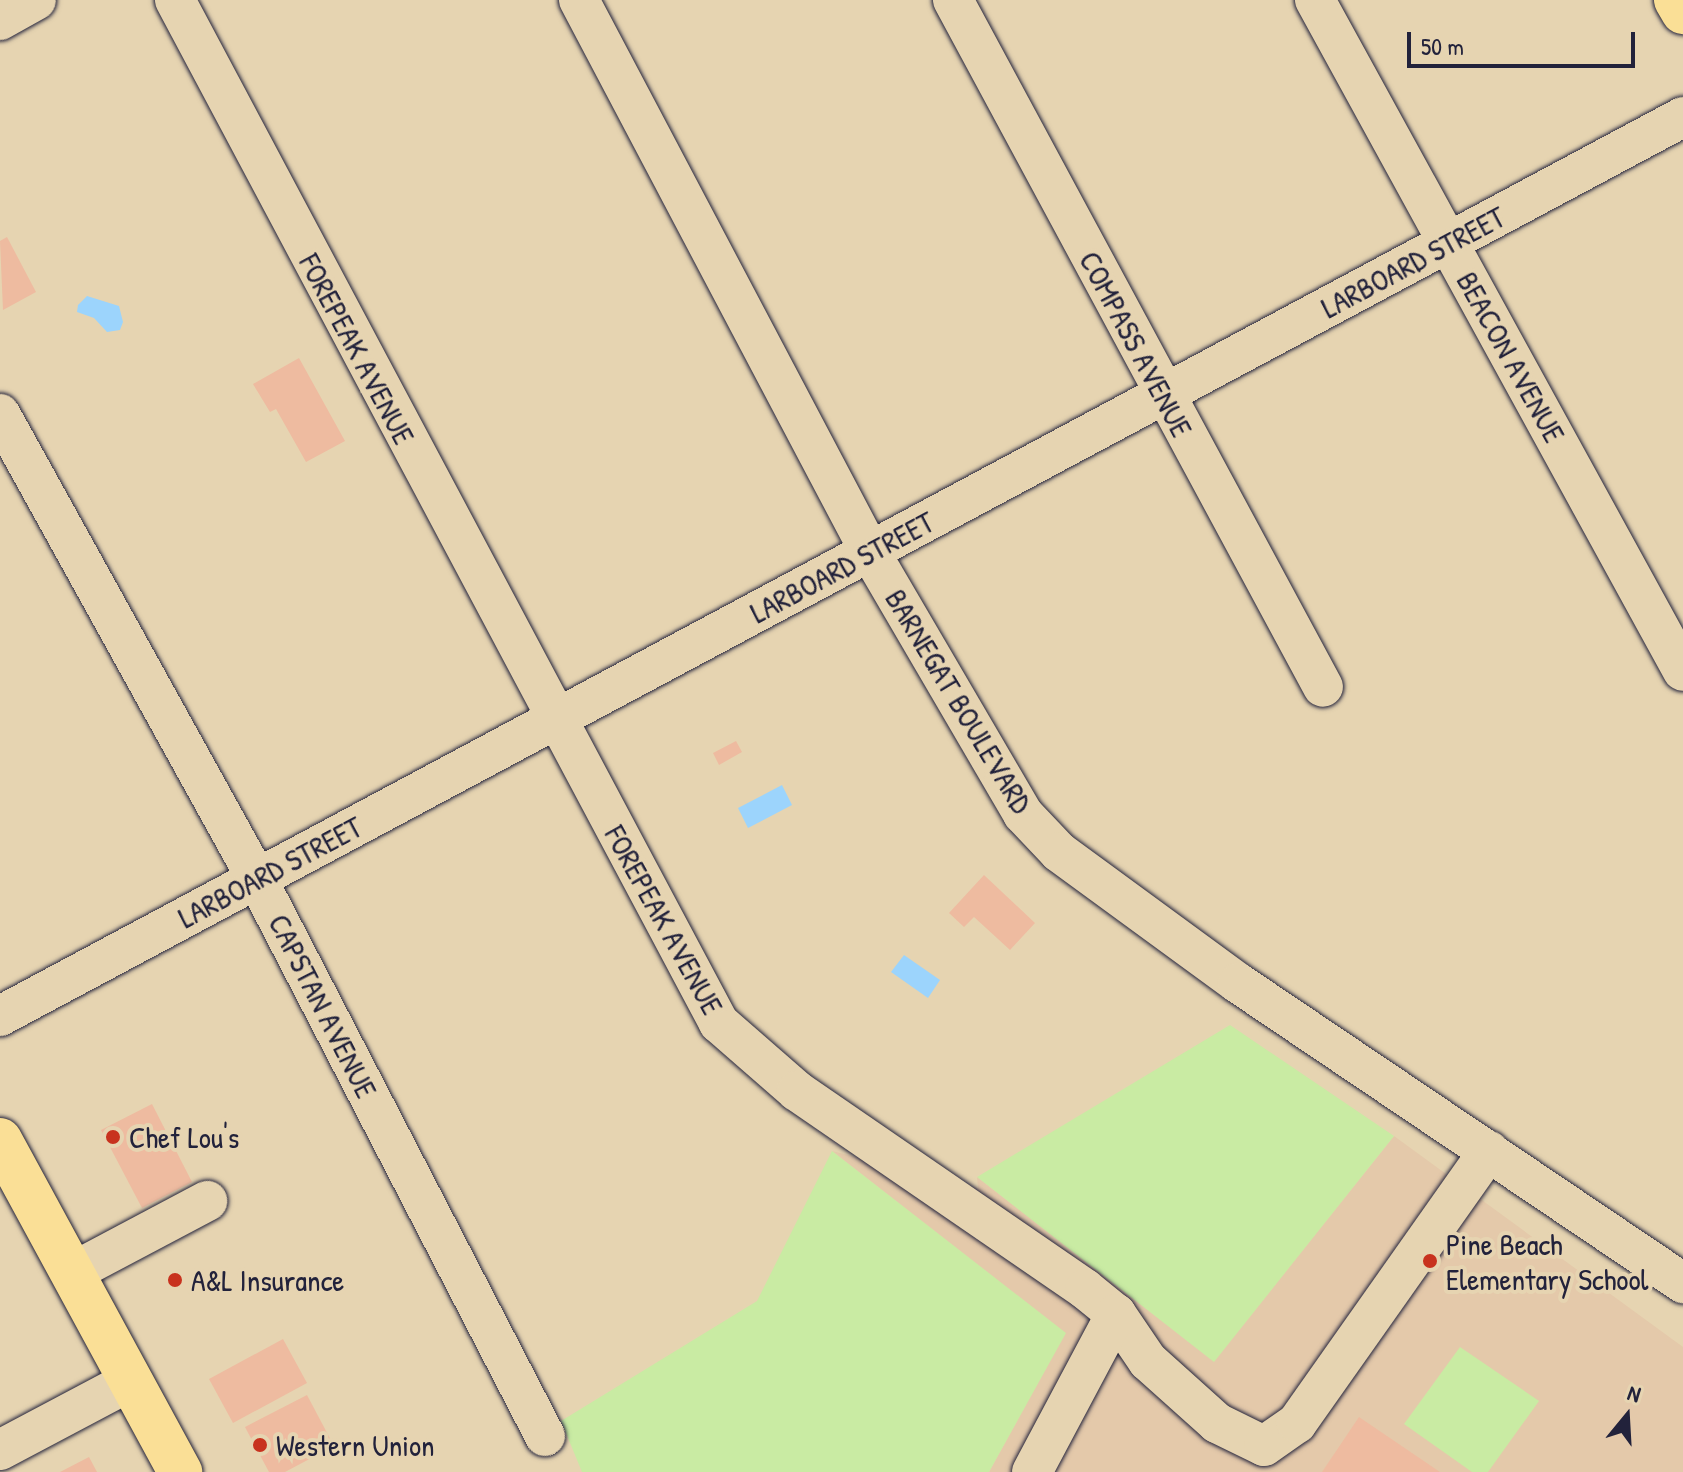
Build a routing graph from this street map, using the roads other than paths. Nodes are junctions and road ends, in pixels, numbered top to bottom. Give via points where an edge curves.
1 (36, 0) edge
2 (175, 0) edge
3 (579, 0) edge
4 (953, 0) edge
5 (1315, 0) edge
6 (1676, 0) edge
7 (1683, 12) edge
8 (0, 20) edge
9 (1683, 117) edge
10 (1448, 243) junction
11 (1163, 395) junction
12 (0, 414) edge
13 (870, 552) junction
14 (1683, 671) edge
15 (1323, 687) dead end
16 (555, 720) junction
17 (257, 879) junction
18 (0, 1016) edge
19 (0, 1140) edge
20 (1489, 1151) junction
21 (207, 1201) dead end
22 (73, 1272) junction
23 (1683, 1283) edge
24 (1116, 1314) junction
25 (132, 1380) junction
26 (545, 1436) dead end
27 (0, 1450) edge
28 (1256, 1459) edge
29 (180, 1472) edge
30 (1032, 1472) edge

1 - 8 street
2 - 16 street, FOREPEAK AVENUE
3 - 13 street, BARNEGAT BOULEVARD
4 - 11 street, COMPASS AVENUE
5 - 10 street, BEACON AVENUE
6 - 7 main road
9 - 10 street, LARBOARD STREET
10 - 11 street, LARBOARD STREET
10 - 14 street, BEACON AVENUE
11 - 13 street, LARBOARD STREET
11 - 15 street, COMPASS AVENUE
12 - 17 street, CAPSTAN AVENUE
13 - 16 street, LARBOARD STREET
13 - 20 street, BARNEGAT BOULEVARD via 1023,814 1059,852 1238,983
16 - 17 street, LARBOARD STREET
16 - 24 street, FOREPEAK AVENUE via 719,1023 797,1091
17 - 18 street, LARBOARD STREET
17 - 26 street, CAPSTAN AVENUE
19 - 22 main road
20 - 23 street, BARNEGAT BOULEVARD
20 - 28 street, FOREPEAK AVENUE via 1297,1423
21 - 22 street
22 - 25 main road
24 - 28 street, FOREPEAK AVENUE via 1148,1361
24 - 30 street
25 - 27 street
25 - 29 main road

